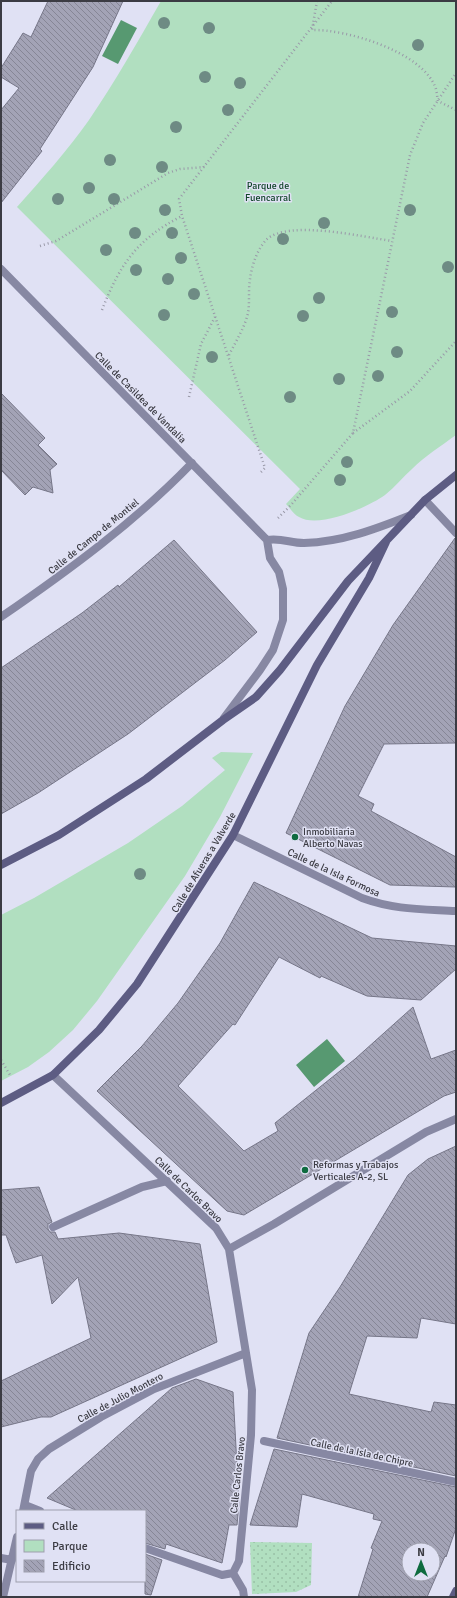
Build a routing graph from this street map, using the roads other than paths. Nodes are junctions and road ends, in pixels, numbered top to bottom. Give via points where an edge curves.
1 (1, 269) edge
2 (192, 463) junction
3 (456, 475) edge
4 (425, 500) junction
5 (412, 514) junction
6 (456, 533) edge
7 (267, 540) junction
8 (386, 542) junction
9 (1, 618) edge
10 (223, 720) junction
11 (233, 835) junction
12 (1, 865) edge
13 (456, 911) edge
14 (53, 1075) junction
15 (1, 1103) edge
16 (456, 1119) edge
17 (167, 1181) junction
18 (53, 1227) dead end
19 (229, 1249) junction
20 (246, 1352) junction
21 (264, 1441) dead end
22 (456, 1482) edge
23 (24, 1508) edge
24 (35, 1510) edge
25 (16, 1542) edge
26 (146, 1548) edge
27 (1, 1558) edge
28 (12, 1560) junction
29 (234, 1573) junction
30 (456, 1591) edge
31 (2, 1597) edge
32 (244, 1597) edge
33 (453, 1597) edge

1 - 2 street, Calle de Casildea de Vandalia
2 - 7 street, Calle de Casildea de Vandalia
2 - 9 street, Calle de Campo de Montiel via 168,488 69,570
3 - 4 street, Calle de Afueras a Valverde
4 - 5 street, Calle de Afueras a Valverde
4 - 6 street
5 - 7 street via 375,530 339,540 302,543 280,538
5 - 8 street, Calle de Afueras a Valverde
7 - 10 street via 270,558 279,572 283,589 283,620 273,650
8 - 10 street, Calle de Afueras a Valverde via 348,581 280,670 256,697
8 - 11 street, Calle de Afueras a Valverde via 370,578 317,665
10 - 12 street, Calle de Afueras a Valverde via 146,779 59,835
11 - 13 street, Calle de la Isla Formosa via 362,898 383,905
11 - 14 street, Calle de Afueras a Valverde via 137,984 100,1030
14 - 15 street, Calle de Afueras a Valverde
14 - 17 street, Calle de Carlos Bravo
16 - 19 street via 426,1132
17 - 18 street via 142,1187
17 - 19 street, Calle de Carlos Bravo via 216,1228
19 - 20 street, Calle de Carlos Bravo
20 - 23 street, Calle de Julio Montero via 154,1389 49,1449 38,1459 31,1471
20 - 29 street, Calle Carlos Bravo via 252,1390 251,1435 239,1561
21 - 22 street, Calle de la Isla de Chipre
23 - 24 street
25 - 28 street
26 - 29 street via 222,1575
27 - 28 street
28 - 31 street
29 - 32 street
30 - 33 street

